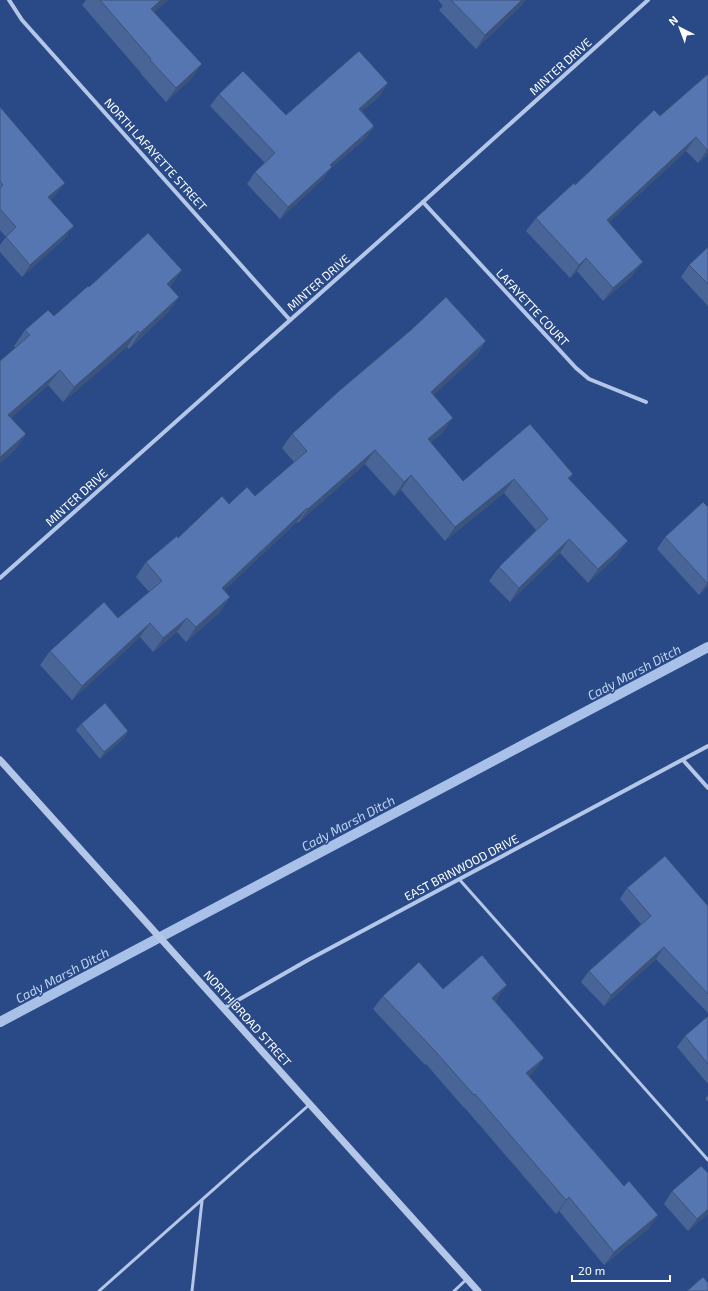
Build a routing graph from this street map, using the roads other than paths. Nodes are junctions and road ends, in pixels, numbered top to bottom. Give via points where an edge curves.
1 (9, 0) edge
2 (648, 0) edge
3 (423, 202) junction
4 (290, 320) junction
5 (646, 402) dead end
6 (0, 578) edge
7 (708, 746) edge
8 (0, 760) edge
9 (683, 760) junction
10 (708, 788) edge
11 (460, 879) junction
12 (224, 1008) junction
13 (310, 1104) junction
14 (708, 1160) edge
15 (202, 1201) junction
16 (467, 1279) junction
17 (99, 1291) edge
18 (192, 1291) edge
19 (454, 1291) edge
20 (478, 1291) edge

1 - 4 street, NORTH LAFAYETTE STREET via 22,20
2 - 3 street, MINTER DRIVE
3 - 4 street, MINTER DRIVE
3 - 5 street, LAFAYETTE COURT via 576,368 589,379
4 - 6 street, MINTER DRIVE
7 - 9 street, EAST BRINWOOD DRIVE
8 - 12 street, NORTH BROAD STREET
9 - 10 street
9 - 11 street, EAST BRINWOOD DRIVE
11 - 12 street, EAST BRINWOOD DRIVE
11 - 14 lane
12 - 13 street, NORTH BROAD STREET
13 - 15 lane
13 - 16 street, NORTH BROAD STREET
15 - 17 lane
15 - 18 lane
16 - 19 lane
16 - 20 street, NORTH BROAD STREET

